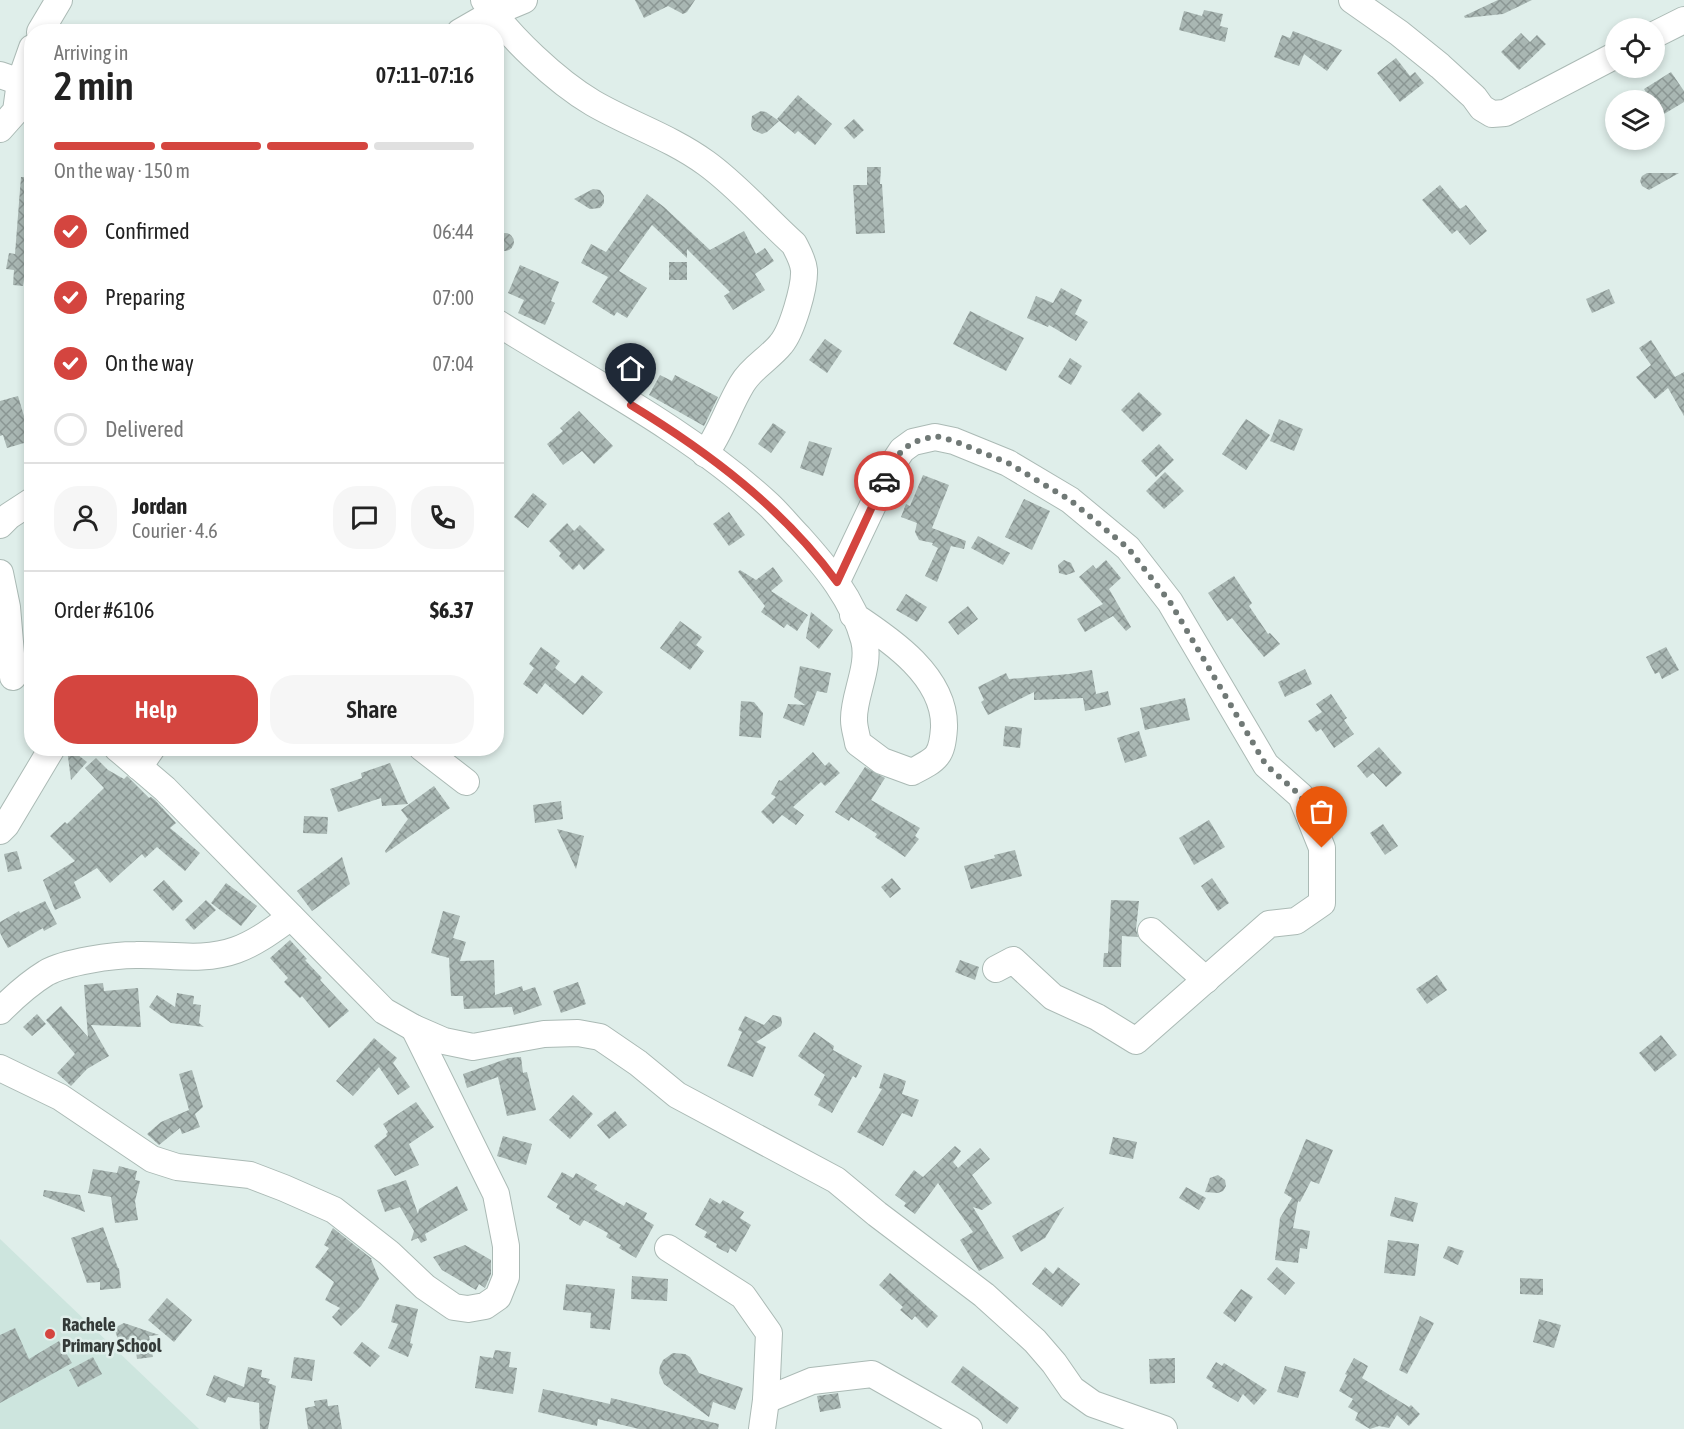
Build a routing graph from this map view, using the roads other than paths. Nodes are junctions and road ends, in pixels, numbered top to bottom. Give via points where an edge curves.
1 (59, 0) edge
2 (524, 0) edge
3 (1352, 0) edge
4 (488, 7) edge
5 (1684, 21) edge
6 (45, 24) edge
7 (469, 24) edge
8 (1665, 30) edge
9 (1605, 61) edge
10 (24, 66) edge
11 (17, 81) edge
12 (0, 129) edge
13 (504, 327) edge
14 (705, 454) junction
15 (24, 506) edge
16 (0, 525) edge
17 (0, 573) edge
18 (837, 582) junction
19 (853, 615) junction
20 (15, 679) edge
21 (47, 756) edge
22 (432, 756) edge
23 (145, 758) edge
24 (465, 782) dead end
25 (0, 831) edge
26 (291, 917) junction
27 (1151, 931) dead end
28 (996, 969) dead end
29 (1206, 980) junction
30 (0, 1011) edge
31 (414, 1028) junction
32 (0, 1068) edge
33 (668, 1248) dead end
34 (766, 1400) junction
35 (762, 1429) edge
36 (969, 1429) edge
37 (1164, 1429) edge

1 - 6 street
2 - 4 street
3 - 9 street via 1440,66 1492,114 1505,112
4 - 7 street
4 - 14 street via 556,77 593,103 672,141 708,164 794,244 801,257 804,270 791,327 781,345 743,383
5 - 8 street
10 - 11 street
11 - 12 street via 16,111
13 - 14 street
14 - 18 street via 769,505
15 - 16 street
17 - 20 street via 8,607
18 - 19 street
18 - 29 street via 902,450 935,436 1008,463 1070,500 1128,548 1170,602 1266,765 1301,796 1322,848 1322,903 1296,921 1269,924
19 - 19 street via 864,641 864,665 854,719 858,743 882,761 912,772 932,761 943,749 944,720 938,695 929,678 885,635
21 - 25 street
22 - 24 street
23 - 26 street via 165,789
26 - 30 street via 236,950 201,957 135,955 83,962 48,972
26 - 31 street via 384,1011
27 - 29 street
28 - 29 street via 1013,960 1053,996 1136,1041
31 - 32 street via 496,1194 506,1246 506,1277 498,1297 485,1306 454,1306 425,1287 390,1253 334,1210 250,1175 177,1167 152,1159 60,1097
31 - 37 street via 444,1041 474,1047 544,1034 600,1037 677,1095 836,1180 984,1295 1035,1341 1072,1389 1094,1404
33 - 34 street via 743,1296 769,1333
34 - 35 street
34 - 36 street via 812,1382 872,1374

